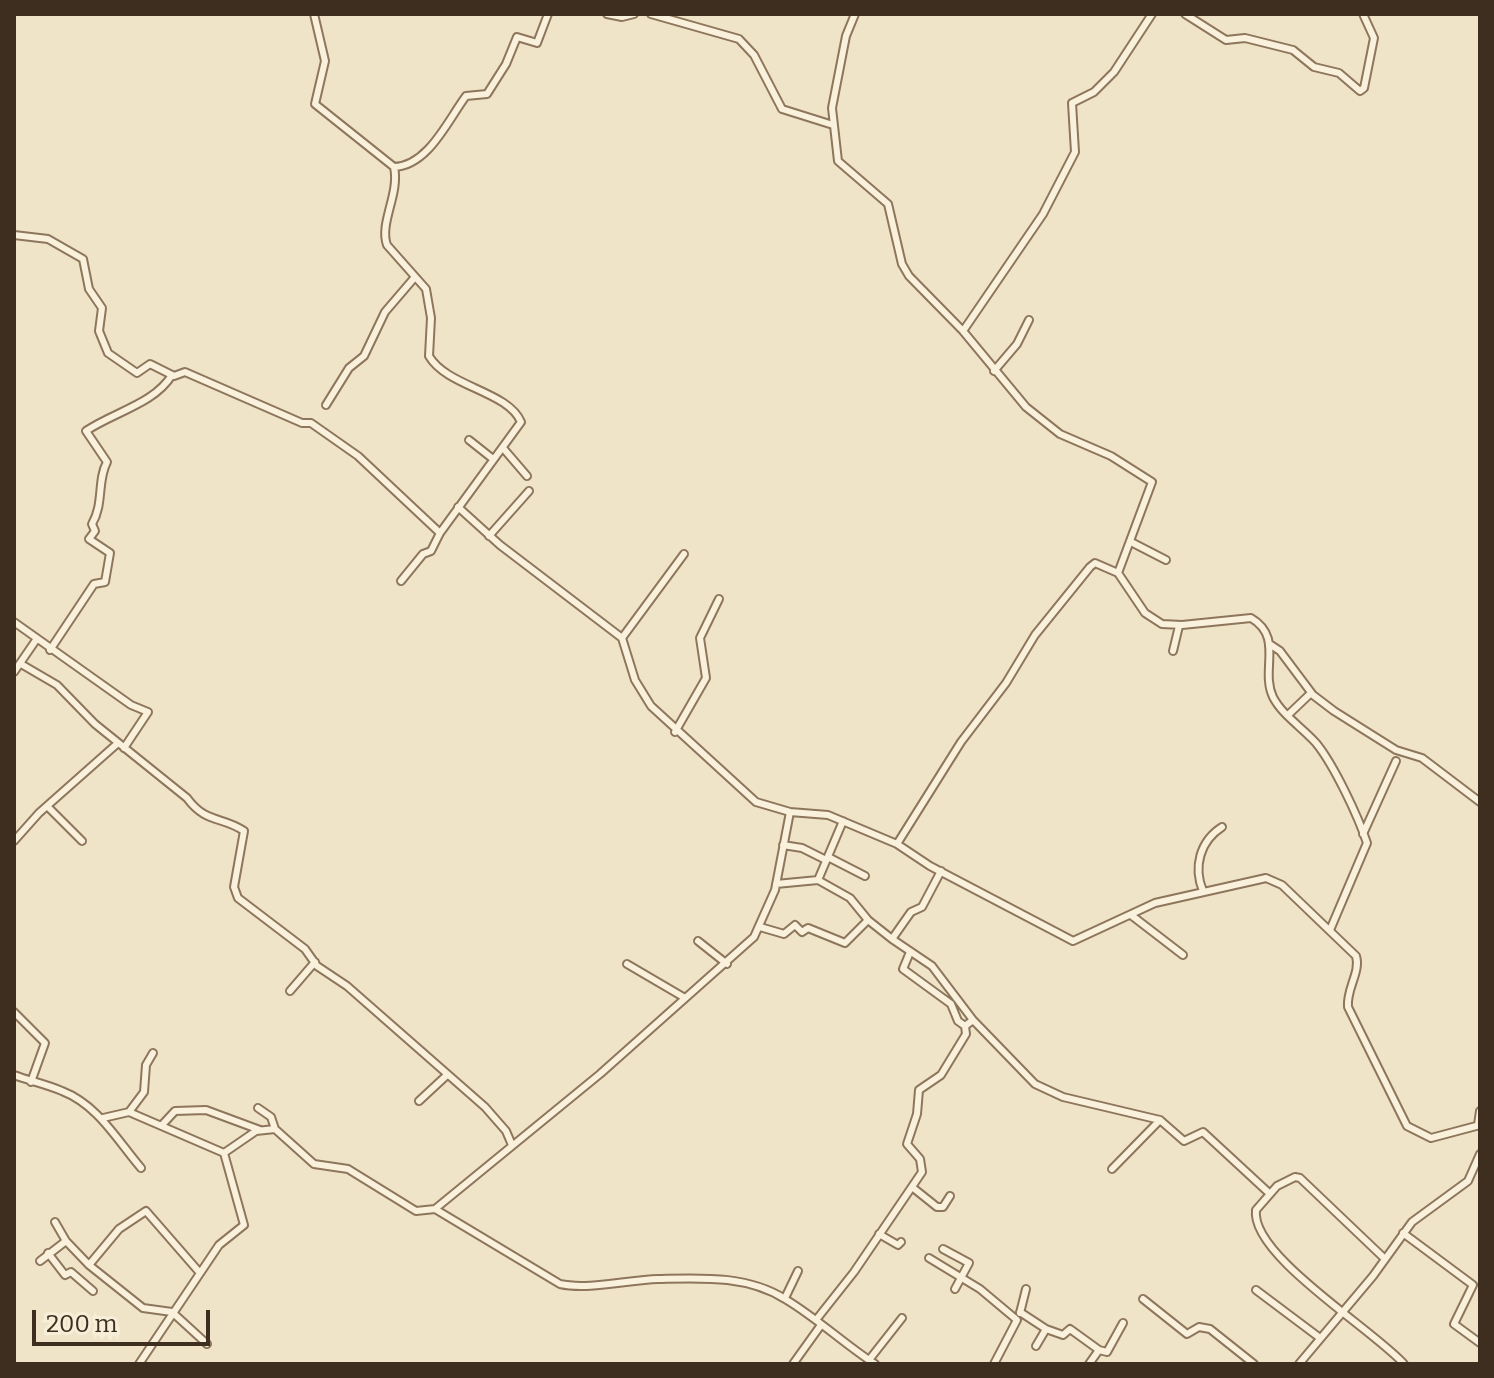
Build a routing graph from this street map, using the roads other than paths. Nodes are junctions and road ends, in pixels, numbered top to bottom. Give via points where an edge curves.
1 (314, 14) edge
2 (548, 14) edge
3 (607, 14) edge
4 (634, 14) edge
5 (651, 14) edge
6 (855, 14) edge
7 (1152, 14) edge
8 (1185, 14) edge
9 (1363, 14) edge
10 (833, 125) junction
11 (394, 167) junction
12 (14, 235) edge
13 (415, 277) junction
14 (1029, 320) dead end
15 (963, 331) junction
16 (994, 371) junction
17 (172, 375) junction
18 (326, 405) dead end
19 (469, 440) dead end
20 (503, 448) junction
21 (493, 459) junction
22 (527, 476) dead end
23 (529, 491) dead end
24 (458, 507) junction
25 (440, 533) junction
26 (489, 536) junction
27 (1131, 542) junction
28 (684, 554) dead end
29 (1166, 560) dead end
30 (1118, 573) junction
31 (401, 581) dead end
32 (719, 599) dead end
33 (14, 622) edge
34 (1179, 626) junction
35 (622, 638) junction
36 (36, 640) junction
37 (1271, 645) junction
38 (50, 650) junction
39 (1173, 651) dead end
40 (21, 664) junction
41 (14, 672) edge
42 (1311, 693) junction
43 (1288, 715) junction
44 (675, 732) junction
45 (121, 746) junction
46 (1396, 761) dead end
47 (1480, 802) edge
48 (48, 807) junction
49 (790, 812) junction
50 (843, 821) junction
51 (1222, 827) dead end
52 (1363, 834) junction
53 (14, 841) edge
54 (82, 841) dead end
55 (897, 844) junction
56 (783, 845) junction
57 (827, 858) junction
58 (941, 871) junction
59 (865, 876) dead end
60 (818, 880) junction
61 (776, 884) junction
62 (1203, 891) junction
63 (1131, 915) junction
64 (868, 920) junction
65 (760, 927) junction
66 (1330, 930) junction
67 (892, 939) junction
68 (698, 941) dead end
69 (910, 952) junction
70 (1183, 955) dead end
71 (315, 962) junction
72 (627, 964) dead end
73 (727, 964) junction
74 (290, 991) dead end
75 (685, 998) junction
76 (14, 1012) edge
77 (973, 1020) junction
78 (965, 1026) junction
79 (153, 1053) dead end
80 (14, 1075) edge
81 (447, 1075) junction
82 (31, 1082) junction
83 (419, 1101) dead end
84 (258, 1108) dead end
85 (1480, 1111) edge
86 (129, 1112) junction
87 (103, 1118) junction
88 (1160, 1120) junction
89 (162, 1125) junction
90 (1479, 1125) edge
91 (275, 1129) junction
92 (260, 1130) junction
93 (512, 1145) junction
94 (224, 1153) junction
95 (1480, 1154) edge
96 (141, 1168) dead end
97 (1112, 1169) dead end
98 (912, 1187) junction
99 (1269, 1193) junction
100 (950, 1196) dead end
101 (435, 1209) junction
102 (55, 1222) dead end
103 (1403, 1233) junction
104 (879, 1234) junction
105 (66, 1241) junction
106 (901, 1242) dead end
107 (943, 1249) dead end
108 (48, 1253) junction
109 (929, 1258) dead end
110 (1385, 1259) junction
111 (40, 1261) dead end
112 (89, 1265) junction
113 (798, 1271) dead end
114 (200, 1273) junction
115 (961, 1278) junction
116 (955, 1289) dead end
117 (1026, 1289) dead end
118 (1256, 1290) dead end
119 (93, 1291) dead end
120 (785, 1298) junction
121 (1143, 1299) dead end
122 (172, 1312) junction
123 (1020, 1312) junction
124 (1342, 1313) junction
125 (902, 1318) dead end
126 (1017, 1320) junction
127 (819, 1322) junction
128 (1123, 1323) dead end
129 (1046, 1329) junction
130 (1320, 1338) junction
131 (1480, 1343) edge
132 (207, 1344) dead end
133 (1036, 1346) dead end
134 (1099, 1350) junction
135 (872, 1362) edge
136 (139, 1364) edge
137 (793, 1364) edge
138 (994, 1364) edge
139 (1089, 1364) edge
140 (1254, 1364) edge
141 (1299, 1364) edge
142 (1404, 1364) edge

1 - 11 street via 325,61 315,104
2 - 11 street via 537,43 517,37 487,94 466,96 428,149 404,167
3 - 4 street
5 - 10 street via 739,39 754,55 782,109
6 - 10 street via 846,36
7 - 15 street via 1114,72 1094,92 1072,103 1075,152 1043,214
8 - 9 street via 1226,40 1245,38 1293,50 1314,67 1344,76 1360,91 1374,38
10 - 15 street via 838,161 888,204 909,276
11 - 13 street via 394,198 384,237
12 - 17 street via 48,239 83,259 89,289 102,308 99,331 111,356 134,372 152,364
13 - 18 street via 385,312 364,356 349,368
13 - 20 street via 429,302 428,351 433,362 520,417 518,430
14 - 16 street
15 - 16 street
16 - 27 street via 1049,427 1152,482
17 - 25 street via 185,372 311,423 358,456
17 - 38 street via 151,397 86,431 107,462 101,472 95,531 89,539 110,553 108,576 94,584
19 - 21 street
20 - 21 street
20 - 22 street
21 - 24 street
23 - 26 street
24 - 25 street
24 - 26 street
25 - 31 street via 431,551
26 - 35 street
27 - 29 street
27 - 30 street
28 - 35 street
30 - 34 street via 1152,619
30 - 55 street via 1095,563 1040,628
32 - 44 street via 700,638 706,678
33 - 36 street
34 - 37 street via 1251,618
34 - 39 street
35 - 44 street via 642,693
36 - 38 street
36 - 40 street
37 - 42 street
37 - 43 street via 1271,691
38 - 45 street via 148,712
40 - 41 street
40 - 45 street via 57,685
42 - 43 street
42 - 47 street via 1356,727 1422,758
43 - 52 street via 1328,761
44 - 49 street via 756,802
45 - 48 street
45 - 71 street via 205,817 244,831 234,892
46 - 52 street
48 - 53 street
48 - 54 street
49 - 50 street
49 - 56 street
50 - 55 street
50 - 57 street
51 - 62 street via 1207,837 1200,856
52 - 66 street via 1367,848
55 - 58 street
56 - 57 street
56 - 61 street
57 - 59 street
57 - 60 street
58 - 63 street via 1073,941
58 - 67 street via 922,907 911,912
60 - 61 street
60 - 64 street via 850,898
61 - 65 street
62 - 63 street
62 - 66 street via 1271,879
63 - 70 street
64 - 65 street via 845,943 808,928 802,932 795,925 784,934
64 - 67 street
65 - 73 street
66 - 90 street via 1358,960 1348,1007 1400,1117 1415,1133 1431,1138
67 - 69 street
68 - 73 street
69 - 77 street via 932,966
69 - 78 street via 903,969 951,1004
71 - 74 street
71 - 81 street
72 - 75 street
73 - 75 street
75 - 93 street
76 - 82 street via 45,1043
77 - 78 street
77 - 88 street via 1035,1084 1063,1097
78 - 98 street via 966,1034 941,1075 919,1090 907,1144 923,1168
79 - 86 street via 146,1065 144,1092
80 - 82 street
81 - 83 street
81 - 93 street via 486,1109
82 - 87 street via 62,1091
84 - 91 street via 271,1117
85 - 90 street
86 - 87 street
86 - 89 street
87 - 96 street
88 - 97 street
88 - 99 street via 1184,1141 1203,1132
89 - 92 street via 175,1111 201,1109
89 - 94 street
91 - 92 street
91 - 101 street via 314,1164 348,1169 416,1211
92 - 94 street
93 - 101 street
94 - 114 street via 245,1222 222,1242
95 - 103 street via 1468,1181
98 - 100 street via 937,1207
98 - 104 street
99 - 110 street via 1295,1177 1306,1181
99 - 124 street via 1256,1210 1258,1227 1275,1253
101 - 120 street via 560,1284 719,1278
102 - 105 street
103 - 110 street
103 - 131 street via 1473,1285 1454,1324
104 - 106 street
104 - 127 street
105 - 108 street
105 - 112 street
107 - 115 street via 968,1261
108 - 111 street
108 - 119 street via 65,1275 71,1272
109 - 115 street
110 - 124 street
112 - 114 street via 119,1229 146,1211
112 - 122 street via 143,1308
113 - 120 street
114 - 122 street
115 - 116 street
115 - 126 street
117 - 123 street
118 - 130 street
120 - 127 street
121 - 140 street via 1187,1334 1199,1327 1210,1329
122 - 132 street
122 - 136 street
123 - 126 street
123 - 129 street
124 - 130 street
124 - 142 street
125 - 135 street
126 - 138 street
127 - 135 street
127 - 137 street
128 - 134 street via 1107,1352
129 - 133 street
129 - 134 street via 1063,1335 1070,1329
130 - 141 street
134 - 139 street

